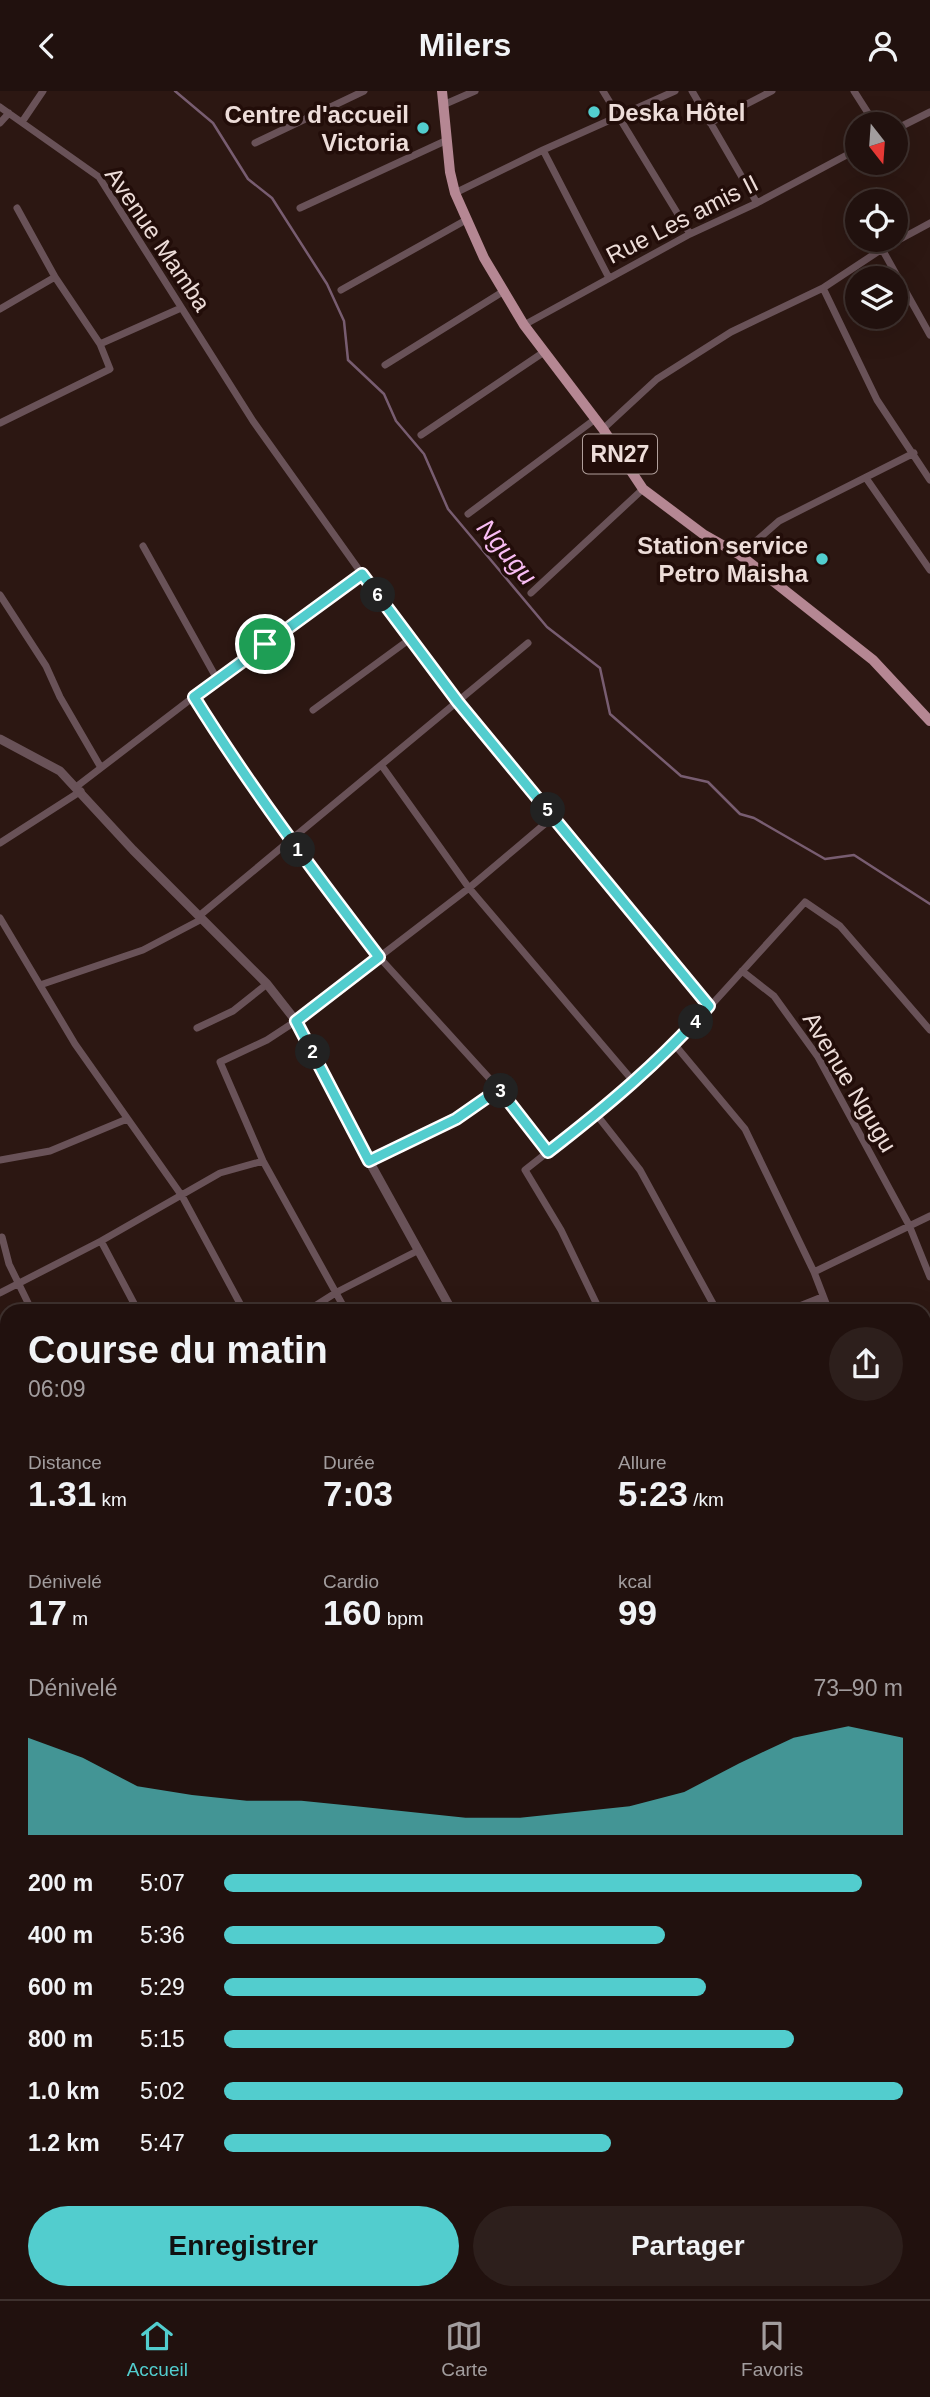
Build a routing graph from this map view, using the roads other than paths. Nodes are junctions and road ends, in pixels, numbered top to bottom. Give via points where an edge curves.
1 (43, 91) edge
2 (364, 91) edge
3 (442, 91) edge
4 (475, 91) edge
5 (603, 91) edge
6 (675, 91) edge
7 (692, 91) edge
8 (772, 91) edge
9 (854, 91) edge
10 (443, 105) junction
11 (0, 107) edge
12 (867, 112) edge
13 (930, 112) edge
14 (9, 113) junction
15 (618, 117) junction
16 (22, 122) junction
17 (0, 123) edge
18 (710, 123) junction
19 (908, 123) edge
20 (445, 141) junction
21 (254, 143) dead end
22 (543, 150) junction
23 (845, 156) edge
24 (455, 193) junction
25 (757, 203) junction
26 (18, 208) dead end
27 (300, 208) dead end
28 (466, 220) junction
29 (930, 223) edge
30 (690, 234) junction
31 (908, 235) edge
32 (879, 252) edge
33 (883, 252) edge
34 (55, 277) junction
35 (609, 278) junction
36 (823, 288) junction
37 (341, 291) dead end
38 (504, 291) junction
39 (181, 308) junction
40 (0, 309) edge
41 (524, 325) junction
42 (930, 335) edge
43 (100, 344) junction
44 (544, 352) junction
45 (385, 365) dead end
46 (594, 420) junction
47 (0, 423) edge
48 (603, 429) junction
49 (421, 435) dead end
50 (914, 453) junction
51 (866, 478) junction
52 (930, 480) edge
53 (643, 489) junction
54 (468, 514) dead end
55 (143, 546) dead end
56 (740, 555) junction
57 (930, 570) edge
58 (362, 574) junction
59 (531, 593) dead end
60 (0, 595) edge
61 (410, 639) junction
62 (528, 643) dead end
63 (217, 679) junction
64 (194, 697) junction
65 (458, 702) junction
66 (313, 710) dead end
67 (930, 721) edge
68 (0, 739) edge
69 (100, 766) junction
70 (382, 766) junction
71 (78, 789) junction
72 (554, 817) junction
73 (289, 839) junction
74 (0, 843) edge
75 (469, 888) junction
76 (0, 918) edge
77 (200, 918) junction
78 (379, 957) junction
79 (742, 971) junction
80 (267, 983) junction
81 (40, 985) junction
82 (709, 1006) junction
83 (296, 1021) junction
84 (197, 1028) dead end
85 (930, 1030) edge
86 (675, 1045) junction
87 (633, 1081) junction
88 (499, 1089) junction
89 (596, 1114) junction
90 (127, 1119) junction
91 (548, 1152) junction
92 (0, 1160) edge
93 (263, 1161) junction
94 (369, 1161) junction
95 (182, 1196) junction
96 (930, 1216) edge
97 (909, 1225) junction
98 (2, 1237) dead end
99 (101, 1241) junction
100 (419, 1250) junction
101 (814, 1272) junction
102 (930, 1277) edge
103 (18, 1284) junction
104 (337, 1292) junction
105 (0, 1293) edge
106 (822, 1297) junction
107 (28, 1304) edge
108 (134, 1304) edge
109 (240, 1304) edge
110 (318, 1304) edge
111 (343, 1304) edge
112 (448, 1304) edge
113 (597, 1304) edge
114 (714, 1304) edge
115 (804, 1304) edge
116 (826, 1304) edge

1 - 16 street
2 - 21 street
3 - 10 main road, RN27
4 - 10 street
5 - 15 street
6 - 15 street
7 - 18 street
8 - 18 street
9 - 12 street
10 - 20 main road, RN27
11 - 14 street, Avenue Mamba
13 - 19 street
14 - 16 street, Avenue Mamba
14 - 17 street
15 - 22 street
15 - 30 street
16 - 39 street, Avenue Mamba via 99,177
18 - 25 street
20 - 24 main road, RN27
20 - 27 street
22 - 24 street
22 - 35 street
23 - 25 street, Rue Les amis II
24 - 28 main road, RN27
25 - 30 street, Rue Les amis II
26 - 34 street
28 - 37 street
28 - 38 main road, RN27
29 - 31 street
30 - 35 street, Rue Les amis II
32 - 36 street
33 - 42 street
34 - 40 street
34 - 43 street
35 - 41 street, Rue Les amis II
36 - 48 street via 731,332 657,379
36 - 50 street via 877,400
38 - 41 main road, RN27
38 - 45 street
39 - 43 street
39 - 58 street, Avenue Mamba via 253,421
41 - 44 main road, RN27
43 - 47 street via 110,369
44 - 46 main road, RN27
44 - 49 street
46 - 48 main road, RN27
46 - 54 street
48 - 53 main road, RN27
50 - 51 street
50 - 52 street
51 - 56 street via 779,521
51 - 57 street
53 - 56 main road, RN27
53 - 59 street
55 - 63 street
56 - 67 main road, RN27 via 873,660
58 - 61 street, Avenue Mamba
58 - 63 street
60 - 69 street via 46,666
61 - 65 street, Avenue Mamba
61 - 66 street
62 - 65 street
63 - 64 street
64 - 69 street
64 - 73 street
65 - 70 street
65 - 72 street, Avenue Mamba
68 - 71 street via 60,771
69 - 71 street
70 - 73 street
70 - 75 street
71 - 74 street
71 - 77 street
72 - 75 street
72 - 82 street, Avenue Mamba
73 - 77 street
73 - 78 street
75 - 78 street
75 - 87 street
76 - 81 street
77 - 80 street
77 - 81 street via 143,950
78 - 83 street
78 - 88 street
79 - 82 street
79 - 85 street via 805,902 840,926
79 - 97 street, Avenue Ngugu via 774,996 818,1057
80 - 83 street
80 - 84 street via 233,1011
81 - 90 street
82 - 86 street
83 - 93 street via 220,1062
83 - 94 street
86 - 87 street
86 - 101 street via 745,1129
87 - 89 street
88 - 91 street
88 - 94 street via 456,1119
89 - 91 street
89 - 114 street via 640,1170
90 - 92 street via 50,1151
90 - 95 street
91 - 113 street via 526,1170
93 - 95 street via 220,1174
93 - 104 street
94 - 100 street
95 - 99 street
95 - 109 street
96 - 97 street
97 - 101 street
97 - 102 street, Avenue Ngugu
98 - 103 street
99 - 103 street
99 - 108 street
100 - 104 street
100 - 112 street
101 - 106 street
103 - 105 street
103 - 107 street
104 - 110 street
104 - 111 street
106 - 115 street
106 - 116 street

